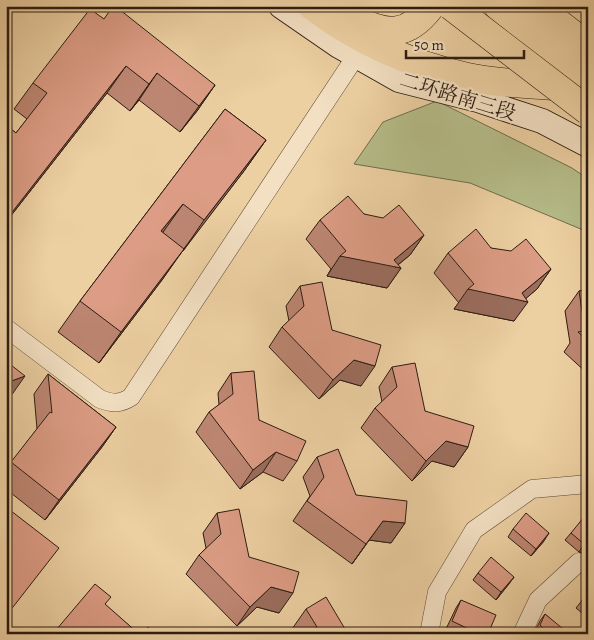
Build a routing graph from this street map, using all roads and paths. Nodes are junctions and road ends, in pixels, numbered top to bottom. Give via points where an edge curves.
1 (281, 6) edge
2 (312, 6) edge
3 (337, 6) edge
4 (431, 6) edge
5 (451, 6) edge
6 (498, 6) edge
7 (536, 6) edge
8 (368, 43) junction
9 (588, 46) edge
10 (588, 78) edge
11 (588, 90) edge
12 (588, 111) edge
13 (588, 145) edge
14 (6, 328) edge
15 (588, 484) edge
16 (588, 564) edge
17 (429, 634) edge
18 (522, 634) edge

1 - 8 main road, 二环路南三段
2 - 8 main road via 337,26
3 - 8 main road via 354,18
4 - 8 main road via 410,26
5 - 12 main road, bridge
6 - 10 main road
7 - 9 main road
8 - 11 main road via 407,60 469,77
8 - 13 main road, 二环路南三段 via 399,80 478,100 542,121
8 - 14 street via 132,397 121,403 100,399
15 - 17 street via 532,489 474,530 436,592
16 - 18 street via 579,562 538,600

